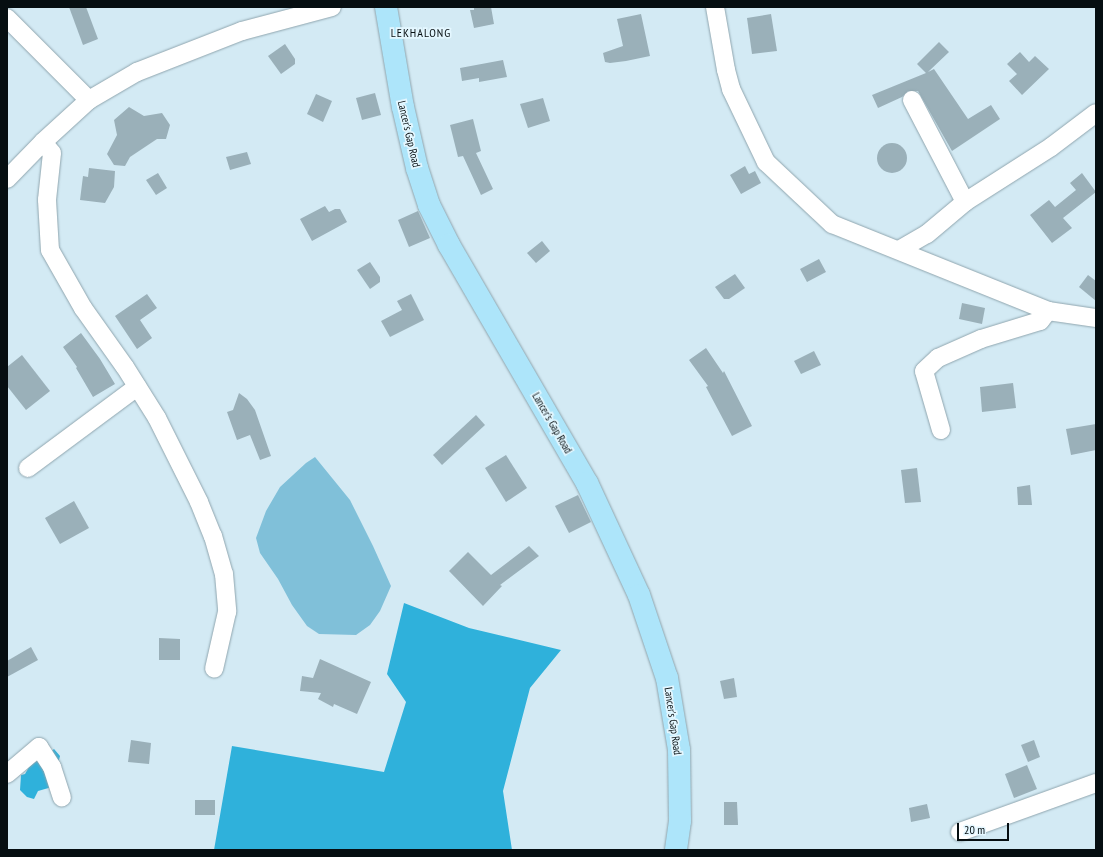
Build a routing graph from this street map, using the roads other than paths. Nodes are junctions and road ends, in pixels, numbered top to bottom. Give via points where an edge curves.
1 (332, 7) edge
2 (386, 7) edge
3 (715, 7) edge
4 (7, 18) edge
5 (89, 100) junction
6 (912, 100) dead end
7 (1096, 113) edge
8 (42, 142) junction
9 (7, 179) edge
10 (965, 202) junction
11 (899, 250) junction
12 (1048, 311) junction
13 (1096, 318) edge
14 (137, 386) junction
15 (941, 430) dead end
16 (28, 468) dead end
17 (214, 669) dead end
18 (7, 774) edge
19 (1096, 783) edge
20 (62, 797) dead end
21 (960, 832) dead end
22 (676, 850) edge

1 - 5 street via 242,31 137,72
2 - 22 main road, Lancer's Gap Road via 403,107 417,168 430,205 449,245 587,483 639,595 667,678 679,750 680,821
3 - 11 street via 731,89 766,162 832,224
4 - 5 street
5 - 8 street
6 - 10 street
7 - 10 street via 1051,147
8 - 9 street
8 - 14 street via 52,153 47,200 50,250 83,308
10 - 11 street via 927,234
11 - 12 street
12 - 13 street
12 - 15 street via 1040,321 981,339 938,358 924,371
14 - 16 street
14 - 17 street via 157,418 199,502 213,536 224,574 227,612
18 - 20 street via 39,747 52,767
19 - 21 street

